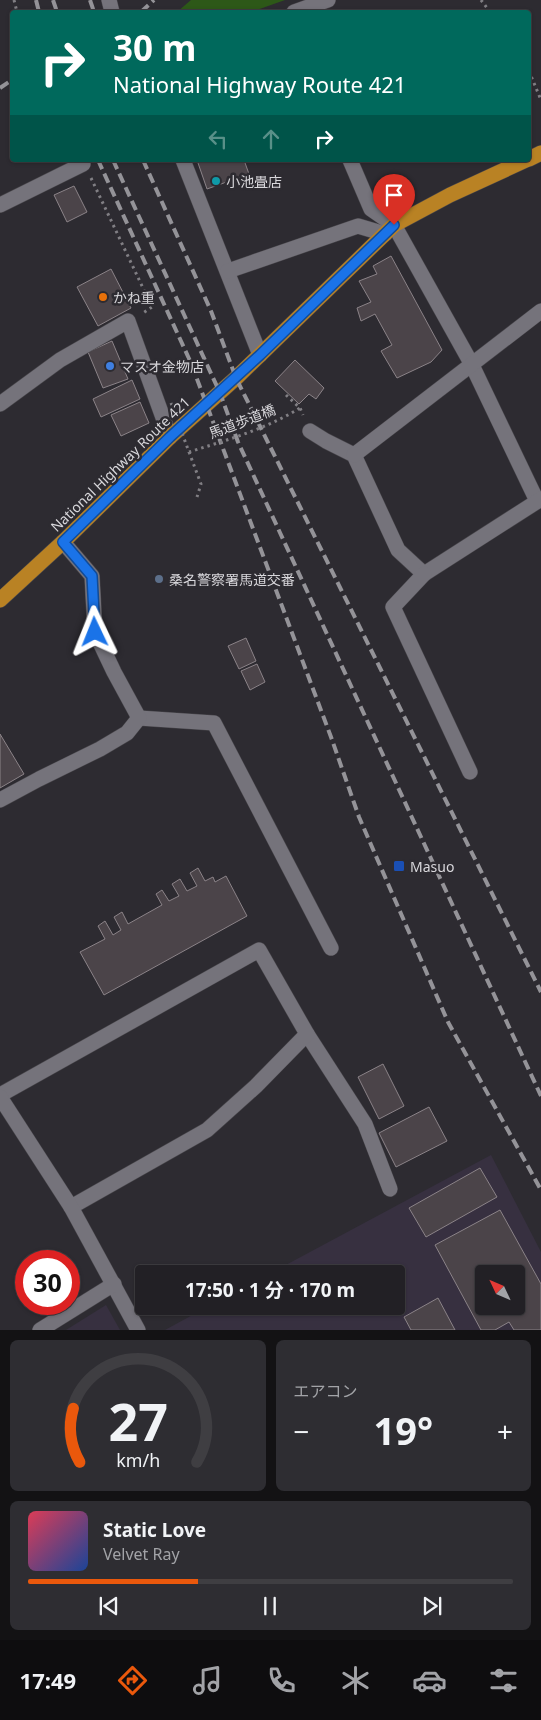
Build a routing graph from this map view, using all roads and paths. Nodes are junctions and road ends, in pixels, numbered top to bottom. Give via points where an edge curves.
1 (328, 0) edge
2 (300, 10) edge
3 (531, 76) edge
4 (541, 100) edge
5 (184, 162) edge
6 (351, 162) edge
7 (522, 162) edge
8 (84, 164) joint
9 (0, 206) edge
10 (389, 230) junction
11 (228, 271) junction
12 (541, 310) edge
13 (128, 321) junction
14 (260, 355) junction
15 (471, 363) junction
16 (286, 395) dead end
17 (171, 403) dead end
18 (0, 404) edge
19 (300, 408) junction
20 (310, 431) joint
21 (170, 437) junction
22 (189, 452) junction
23 (354, 455) junction
24 (197, 497) dead end
25 (539, 500) edge
26 (63, 542) junction
27 (424, 574) junction
28 (0, 600) edge
29 (139, 718) junction
30 (470, 772) dead end
31 (0, 800) edge
32 (331, 948) dead end
33 (307, 1034) junction
34 (0, 1096) edge
35 (390, 1189) dead end
36 (71, 1206) junction
37 (114, 1284) junction
38 (40, 1330) edge
39 (138, 1330) edge

1 - 2 street
3 - 4 path
5 - 11 street
6 - 10 street via 371,209
7 - 10 highway, National Highway Route 421 via 450,195
8 - 9 street
8 - 13 path via 152,307
10 - 11 street via 358,226
10 - 14 highway, National Highway Route 421
10 - 15 street
11 - 14 street
12 - 15 street
13 - 18 street via 60,360
13 - 21 street
14 - 21 highway, National Highway Route 421
15 - 23 street
15 - 25 street
16 - 19 path
17 - 22 path, bridge
19 - 20 path
19 - 22 path, 馬道歩道橋, bridge via 248,433
20 - 23 street
21 - 26 highway, National Highway Route 421
22 - 24 path via 201,484
23 - 27 street via 398,550
25 - 27 street
26 - 28 highway, National Highway Route 421
26 - 29 street via 92,576 95,632
27 - 30 street via 393,607
29 - 31 street via 127,733 114,741
29 - 32 street via 214,723
33 - 34 street via 260,950
33 - 35 street via 366,1124
33 - 36 street via 207,1130
34 - 36 street
36 - 37 street
37 - 38 street
37 - 39 street

